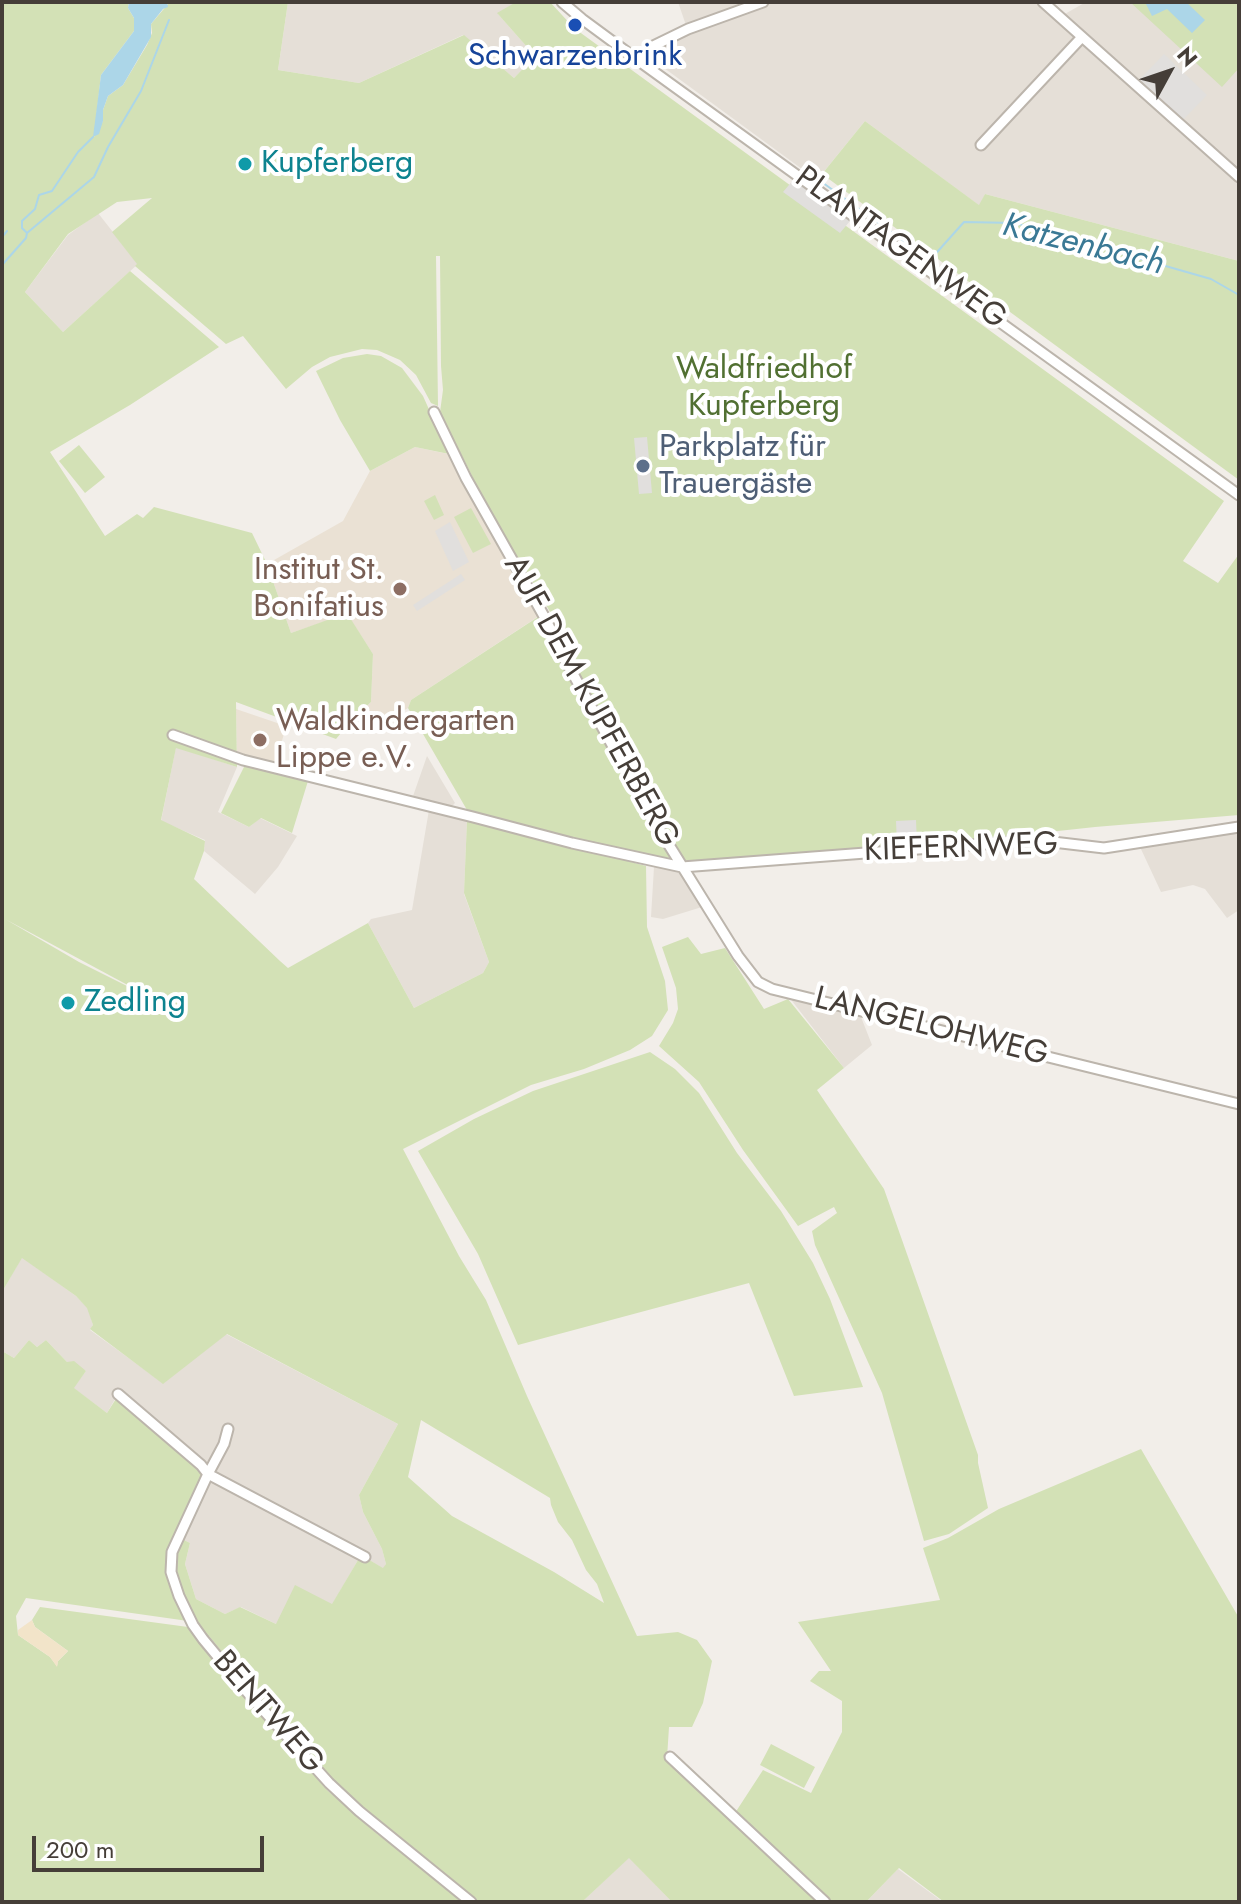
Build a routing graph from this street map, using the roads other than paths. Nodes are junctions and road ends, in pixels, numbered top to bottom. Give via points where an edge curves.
1 (562, 2) edge
2 (763, 2) edge
3 (1043, 2) edge
4 (1082, 37) junction
5 (639, 61) junction
6 (981, 145) dead end
7 (1239, 177) edge
8 (434, 412) dead end
9 (1239, 495) edge
10 (173, 735) dead end
11 (1239, 827) edge
12 (682, 867) junction
13 (1239, 1104) edge
14 (118, 1394) dead end
15 (228, 1429) dead end
16 (208, 1474) junction
17 (365, 1557) dead end
18 (670, 1757) dead end
19 (471, 1902) edge
20 (825, 1902) edge

1 - 5 street, PLANTAGENWEG
2 - 5 street via 688,29 649,48
3 - 4 street
4 - 6 street
4 - 7 street
5 - 9 street, PLANTAGENWEG
8 - 12 street, AUF DEM KUPFERBERG
10 - 12 street, AUF DEM KUPFERBERG via 243,760
11 - 12 street, KIEFERNWEG via 1104,848 1036,840
12 - 13 street, LANGELOHWEG via 738,956 758,982 772,989
14 - 16 street
15 - 16 street, BENTWEG
16 - 17 street
16 - 19 street, BENTWEG via 171,1562 193,1625 329,1783
18 - 20 street

